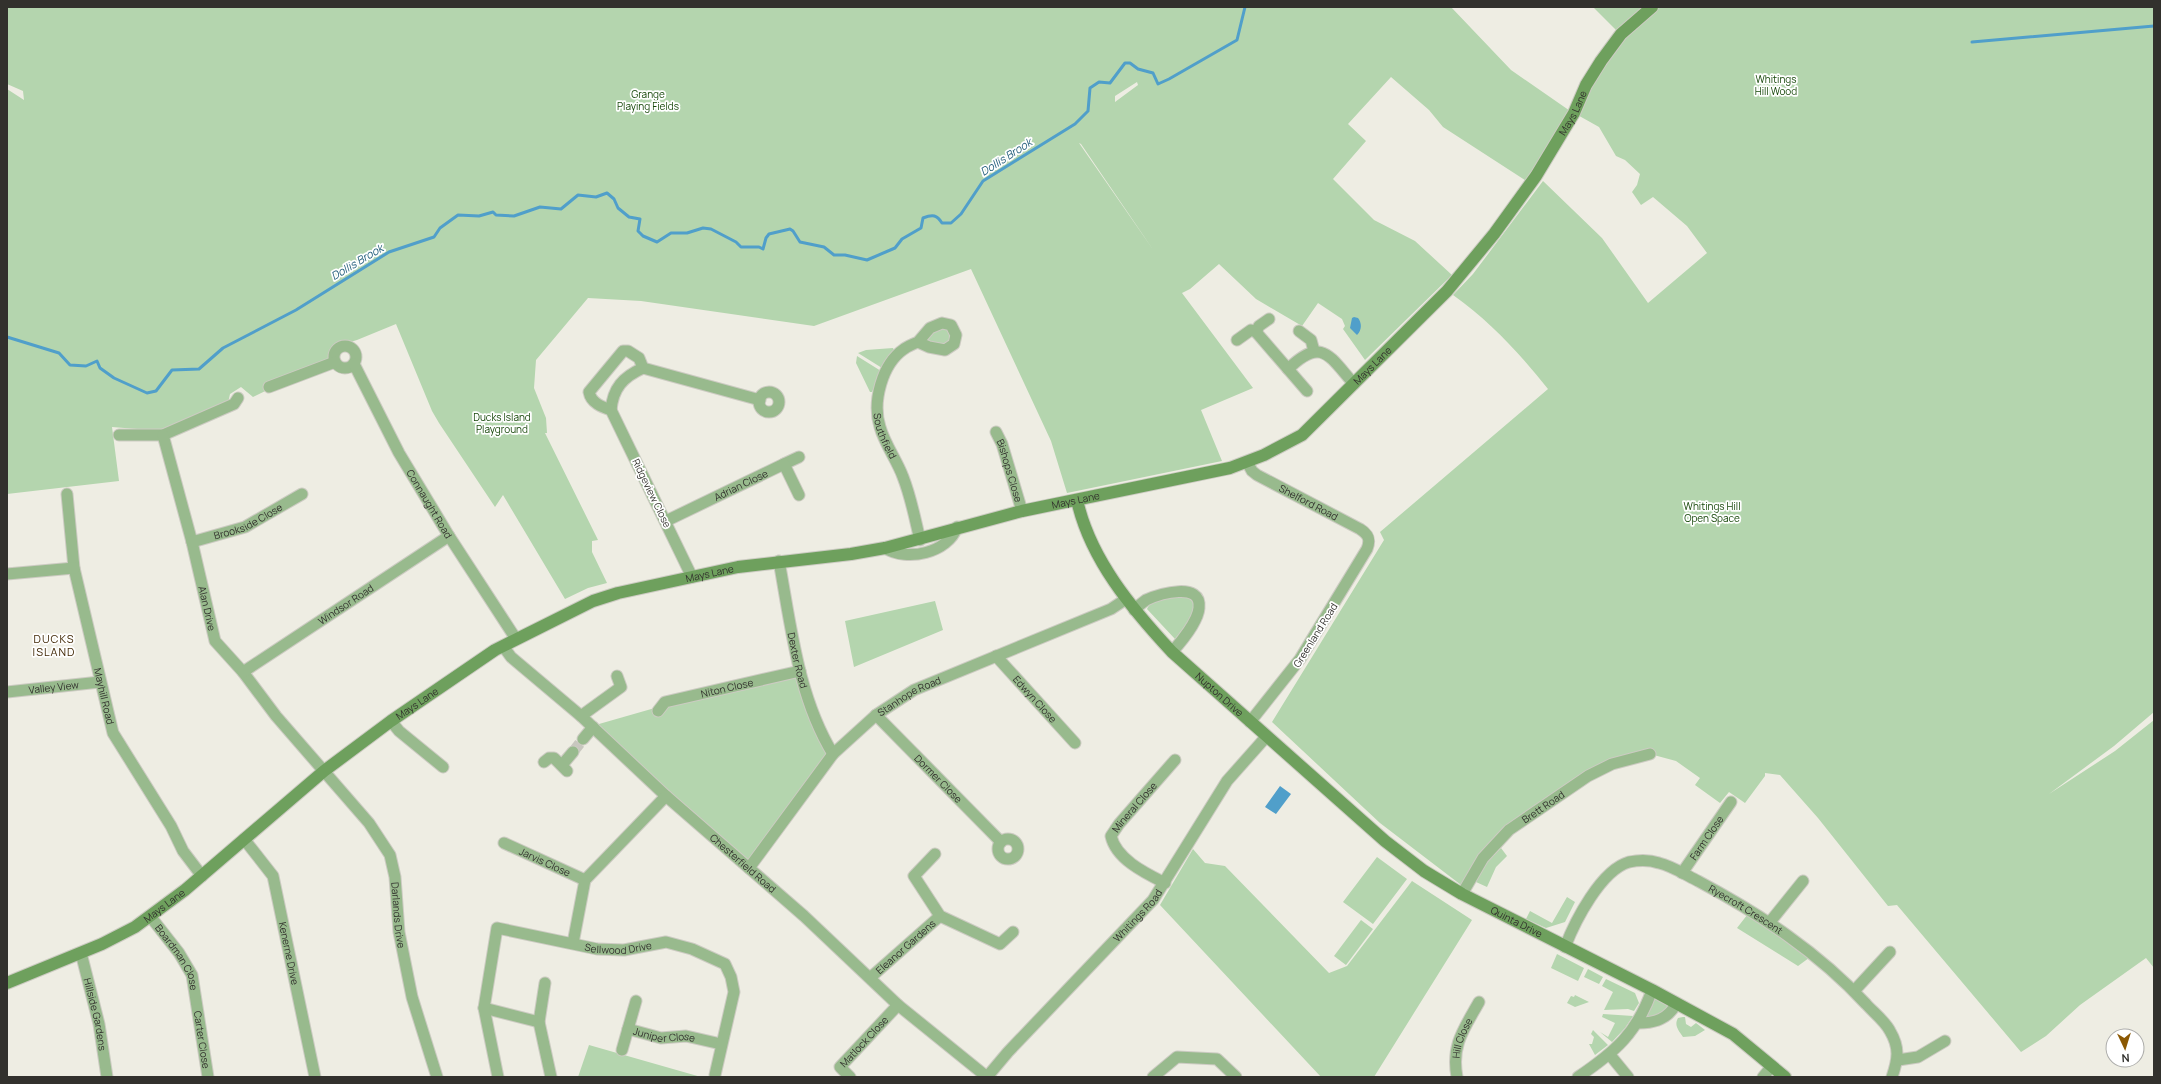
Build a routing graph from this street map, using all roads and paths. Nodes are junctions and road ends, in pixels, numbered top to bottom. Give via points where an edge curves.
1 (1652, 7) edge
2 (1269, 319) dead end
3 (1299, 331) dead end
4 (1256, 332) junction
5 (1237, 340) dead end
6 (918, 342) dead end
7 (1314, 351) junction
8 (335, 362) junction
9 (354, 364) junction
10 (643, 368) junction
11 (1288, 369) junction
12 (1354, 384) junction
13 (269, 387) dead end
14 (1306, 391) dead end
15 (238, 398) dead end
16 (760, 400) dead end
17 (611, 410) junction
18 (996, 432) dead end
19 (119, 435) dead end
20 (163, 435) junction
21 (799, 457) dead end
22 (1247, 462) junction
23 (784, 464) junction
24 (67, 494) dead end
25 (302, 494) dead end
26 (799, 495) dead end
27 (1077, 500) junction
28 (1022, 510) junction
29 (666, 521) junction
30 (957, 527) junction
31 (448, 536) junction
32 (920, 540) junction
33 (1370, 541) joint
34 (192, 542) junction
35 (885, 548) junction
36 (779, 561) junction
37 (74, 568) junction
38 (7, 574) edge
39 (692, 577) junction
40 (1126, 599) junction
41 (1134, 610) junction
42 (516, 638) junction
43 (503, 646) junction
44 (1172, 652) junction
45 (996, 656) junction
46 (800, 671) junction
47 (243, 672) junction
48 (617, 676) dead end
49 (100, 682) junction
50 (7, 692) edge
51 (658, 710) dead end
52 (876, 715) junction
53 (581, 716) junction
54 (391, 721) junction
55 (1250, 722) junction
56 (593, 726) junction
57 (1266, 737) junction
58 (583, 739) tunnel mouth
59 (1075, 743) dead end
60 (573, 752) tunnel mouth
61 (832, 754) junction
62 (1650, 754) dead end
63 (1175, 760) dead end
64 (544, 762) dead end
65 (443, 767) dead end
66 (324, 772) junction
67 (666, 796) junction
68 (1731, 802) dead end
69 (244, 839) junction
70 (1001, 842) dead end
71 (504, 843) dead end
72 (935, 854) dead end
73 (749, 868) junction
74 (1682, 873) junction
75 (202, 876) junction
76 (586, 880) junction
77 (1803, 881) dead end
78 (1164, 883) junction
79 (1462, 894) junction
80 (150, 916) junction
81 (940, 916) junction
82 (1770, 922) junction
83 (1013, 932) dead end
84 (573, 943) junction
85 (1565, 947) junction
86 (1890, 952) dead end
87 (81, 953) junction
88 (871, 978) junction
89 (7, 983) edge
90 (545, 983) dead end
91 (1652, 990) junction
92 (1854, 991) junction
93 (636, 1001) dead end
94 (196, 1002) joint
95 (1479, 1002) dead end
96 (1676, 1004) junction
97 (898, 1005) junction
98 (484, 1008) junction
99 (539, 1022) junction
100 (1639, 1023) junction
101 (628, 1029) junction
102 (1945, 1041) dead end
103 (721, 1044) junction
104 (622, 1050) dead end
105 (1610, 1055) junction
106 (1898, 1060) junction
107 (1772, 1066) junction
108 (715, 1074) dead end
109 (107, 1077) edge
110 (208, 1077) edge
111 (316, 1077) edge
112 (436, 1077) edge
113 (498, 1077) edge
114 (551, 1077) edge
115 (850, 1077) edge
116 (987, 1077) edge
117 (1153, 1077) edge
118 (1236, 1077) edge
119 (1458, 1077) edge
120 (1578, 1077) edge
121 (1628, 1077) edge
122 (1763, 1077) edge
123 (1785, 1077) edge
124 (1892, 1077) edge

1 - 12 street, Mays Lane via 1621,34 1601,61 1555,144 1494,234 1447,291
2 - 4 street via 1259,326
3 - 7 street via 1311,340
4 - 5 street via 1252,330
4 - 11 street
6 - 32 street, Southfield via 904,348 893,360 881,386 877,407 880,427 903,476
7 - 11 street via 1306,353
7 - 12 street via 1332,359
8 - 9 street via 344,368
8 - 9 street, Connaught Road via 337,349 340,346 348,346 355,350 357,357
8 - 13 street
9 - 31 street, Connaught Road via 399,452
10 - 16 street
10 - 17 street via 630,374 615,390
10 - 17 street via 639,358 628,350 623,351 589,392 600,406
11 - 14 street
12 - 22 street, Mays Lane via 1302,435
15 - 20 street via 234,404
17 - 29 street, Ridgeview Close
18 - 28 street, Bishops Close
19 - 20 street
20 - 34 street, Alan Drive
21 - 23 street, Adrian Close
22 - 27 street, Mays Lane via 1194,476
22 - 33 street, Shelford Road via 1257,475 1360,529 1368,535
23 - 26 street
23 - 29 street, Adrian Close
24 - 37 street, Mayhill Road
25 - 34 street, Brookside Close via 244,527
27 - 28 street, Mays Lane
27 - 40 street, Nupton Drive via 1086,528
28 - 30 street, Mays Lane
29 - 39 street, Ridgeview Close
30 - 32 street, Mays Lane
30 - 35 street via 954,537 942,546 927,552 894,554
31 - 42 street, Connaught Road
31 - 47 street, Windsor Road
32 - 35 street, Mays Lane
33 - 55 street, Greenland Road via 1300,659
34 - 47 street, Alan Drive via 215,641
35 - 36 street, Mays Lane
36 - 39 street, Mays Lane
36 - 46 street, Dexter Road
37 - 38 street
37 - 49 street, Mayhill Road
39 - 42 street, Mays Lane via 598,599
40 - 41 street, Nupton Drive
40 - 45 street, Stanhope Road via 1111,609
41 - 44 street, Nupton Drive
41 - 44 street via 1152,598 1182,591 1190,592 1197,597 1198,612 1183,639
42 - 43 street, Mays Lane
43 - 53 street, Chesterfield Road via 511,657
43 - 54 street, Mays Lane via 468,667
44 - 55 street, Nupton Drive
45 - 52 street, Stanhope Road via 914,690
45 - 59 street, Edwyn Close
46 - 51 street, Niton Close via 665,702
46 - 61 street, Dexter Road via 810,711
47 - 66 street, Alan Drive via 276,716
48 - 53 street via 621,687
49 - 50 street, Valley View
49 - 75 street, Mayhill Road via 113,733 171,826 183,851
52 - 61 street, Stanhope Road
52 - 70 street, Dormer Close
53 - 56 street, Chesterfield Road
54 - 65 street
54 - 66 street, Mays Lane
55 - 57 street, Nupton Drive
56 - 58 street
56 - 67 street, Chesterfield Road
57 - 78 street, Whitings Road via 1227,781
57 - 79 street, Quinta Drive via 1385,841 1424,871
60 - 64 street via 564,768 554,758
61 - 73 street, Stanhope Road
62 - 79 street, Brett Road via 1612,764 1588,776 1510,830 1483,858
63 - 78 street, Mineral Close via 1119,824 1112,836 1114,846 1139,870
66 - 69 street, Mays Lane
66 - 112 street, Darlands Drive via 369,823 390,855 395,877 399,932 412,997
67 - 73 street, Chesterfield Road
67 - 76 street
68 - 74 street, Farm Close
69 - 75 street, Mays Lane
69 - 111 street, Kenerne Drive via 273,876
71 - 76 street, Jarvis Close
72 - 81 street via 914,876
73 - 88 street, Chesterfield Road
74 - 82 street, Ryecroft Crescent
74 - 85 street, Ryecroft Crescent via 1660,863 1644,860 1628,862 1610,874 1596,890 1574,926
75 - 80 street, Mays Lane
76 - 84 street, Sellwood Drive
77 - 82 street
78 - 116 street, Whitings Road via 1143,912
79 - 85 street, Quinta Drive
80 - 87 street, Mays Lane via 118,936
80 - 94 street, Boardman Close via 189,967
81 - 83 street via 1000,944
81 - 88 street, Eleanor Gardens
82 - 92 street, Ryecroft Crescent
84 - 98 street via 497,928
84 - 103 street, Sellwood Drive via 597,949 624,950 666,942 692,949 725,964 734,992
85 - 91 street, Quinta Drive
86 - 92 street
87 - 89 street, Mays Lane
87 - 109 street, Hillside Gardens via 96,1009
88 - 97 street, Chesterfield Road
90 - 99 street
91 - 96 street, Quinta Drive
91 - 100 street
92 - 106 street, Ryecroft Crescent via 1890,1030
93 - 101 street
94 - 110 street, Carter Close
95 - 119 street, Hill Close via 1460,1035 1456,1050
96 - 100 street via 1671,1012 1655,1023
96 - 107 street, Quinta Drive via 1688,1008 1733,1034
97 - 115 street, Matlock Close via 840,1067
97 - 116 street, Chesterfield Road
98 - 99 street
98 - 113 street
99 - 114 street
100 - 105 street
101 - 103 street, Juniper Close via 661,1038 686,1036
101 - 104 street, Juniper Close
102 - 106 street via 1918,1057
103 - 108 street, Sellwood Drive
105 - 120 street
105 - 121 street
106 - 124 street
107 - 122 street
107 - 123 street, Quinta Drive
117 - 118 street via 1177,1057 1217,1059

